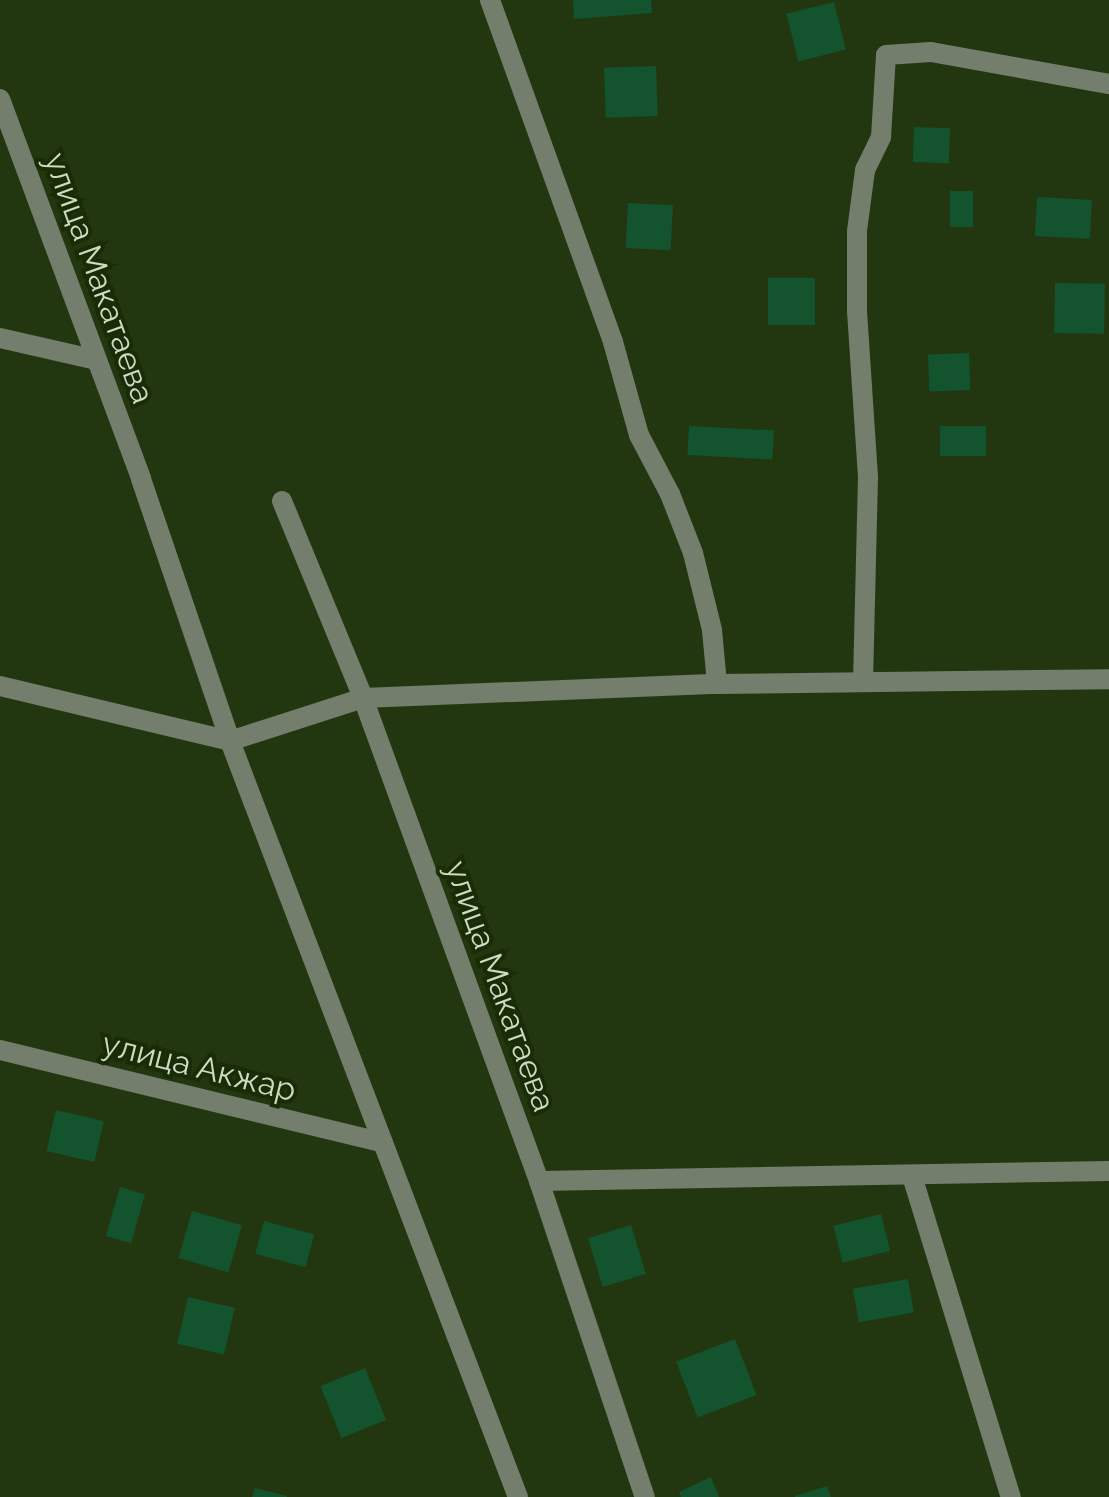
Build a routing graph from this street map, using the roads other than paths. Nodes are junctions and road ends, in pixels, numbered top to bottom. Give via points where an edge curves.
1 (490, 0) edge
2 (1109, 84) edge
3 (0, 98) edge
4 (0, 338) edge
5 (97, 360) junction
6 (282, 500) dead end
7 (1109, 679) edge
8 (862, 682) junction
9 (717, 684) junction
10 (0, 686) edge
11 (363, 698) junction
12 (230, 741) junction
13 (0, 1050) edge
14 (384, 1144) junction
15 (1109, 1171) edge
16 (912, 1176) junction
17 (539, 1182) junction
18 (518, 1497) edge
19 (645, 1497) edge
20 (1012, 1497) edge

1 - 9 street via 640,435 692,552 712,630
2 - 8 street via 931,52 886,54 881,137 865,170 857,231 868,476
3 - 5 street, улица Макатаева
4 - 5 street
5 - 12 street, улица Макатаева
6 - 11 street, улица Макатаева
7 - 8 street
8 - 9 street
9 - 11 street
10 - 12 street
11 - 12 street
11 - 17 street, улица Макатаева
12 - 14 street, улица Макатаева
13 - 14 street, улица Акжар
14 - 18 street, улица Макатаева
15 - 16 street
16 - 17 street
16 - 20 street
17 - 19 street, улица Макатаева

